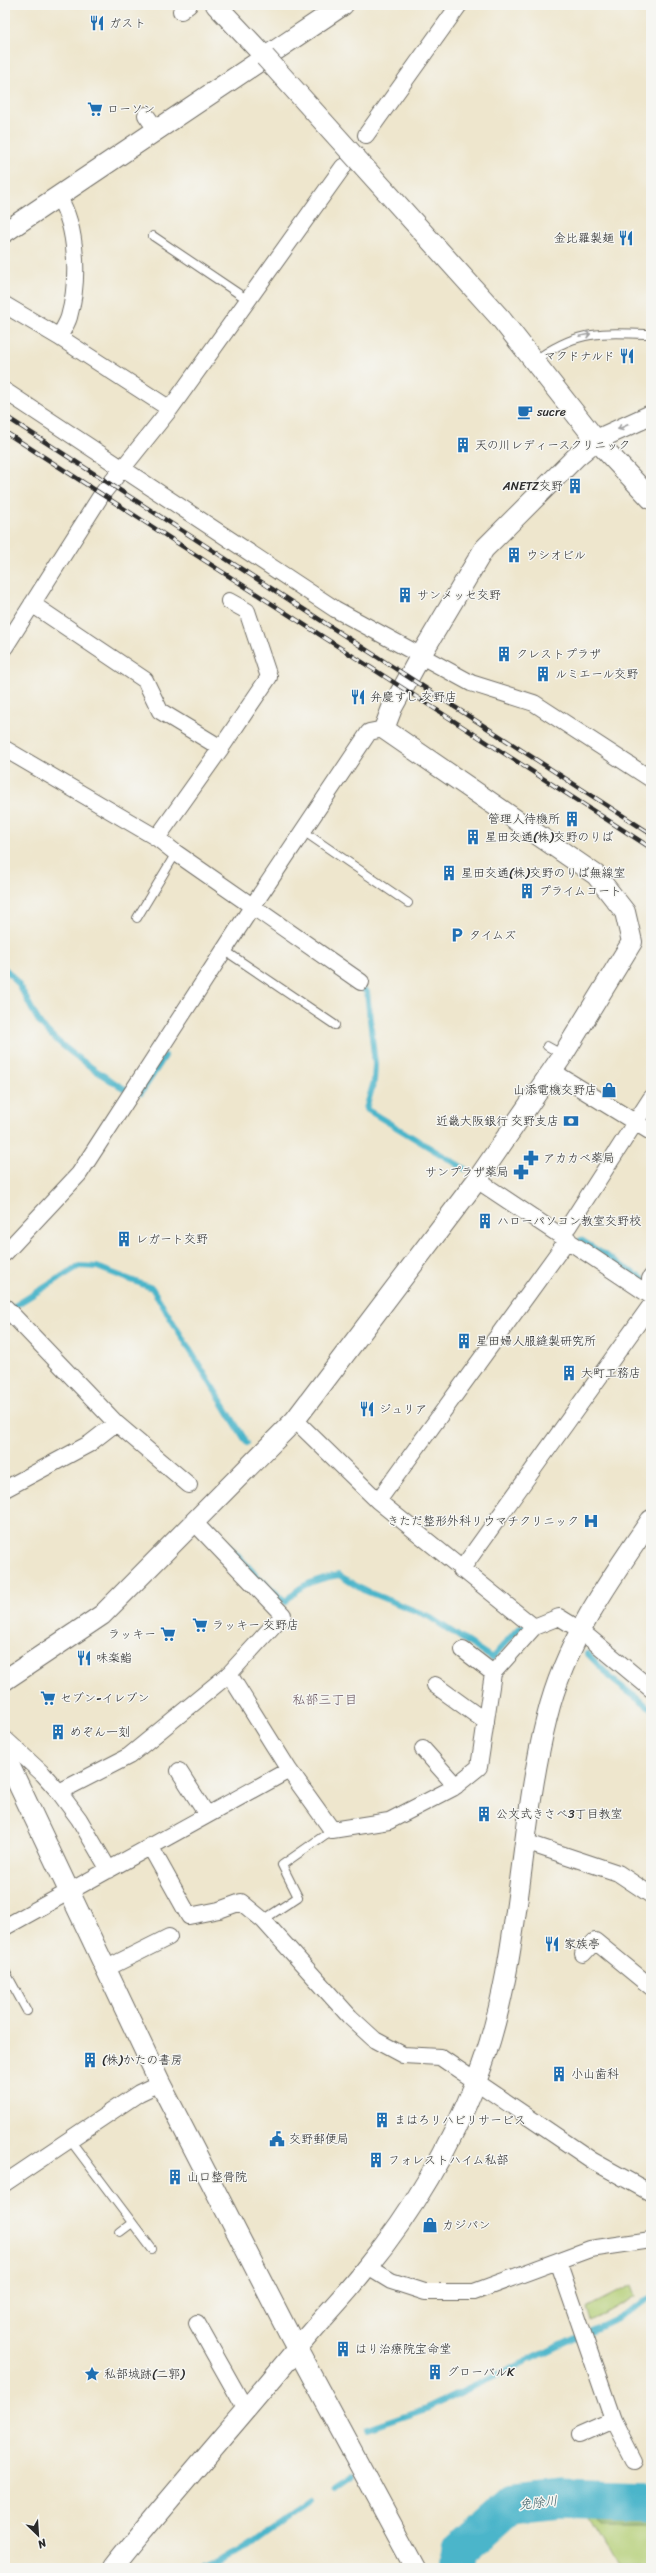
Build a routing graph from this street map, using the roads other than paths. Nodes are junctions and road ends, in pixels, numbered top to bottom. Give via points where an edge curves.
1 (216, 5) edge
2 (344, 5) edge
3 (459, 5) edge
4 (265, 57) junction
5 (366, 135) dead end
6 (343, 167) dead end
7 (58, 196) junction
8 (5, 232) edge
9 (154, 236) dead end
10 (248, 300) junction
11 (5, 305) edge
12 (651, 334) edge
13 (59, 337) junction
14 (534, 362) junction
15 (5, 390) edge
16 (170, 409) junction
17 (651, 415) edge
18 (596, 440) junction
19 (123, 469) junction
20 (651, 499) edge
21 (229, 601) dead end
22 (32, 604) junction
23 (5, 647) edge
24 (421, 655) junction
25 (384, 729) junction
26 (221, 748) junction
27 (5, 749) edge
28 (651, 779) edge
29 (303, 831) junction
30 (157, 838) junction
31 (176, 853) junction
32 (408, 903) dead end
33 (252, 907) junction
34 (137, 918) dead end
35 (224, 950) junction
36 (361, 982) dead end
37 (335, 1025) dead end
38 (554, 1057) junction
39 (651, 1098) edge
40 (636, 1122) junction
41 (651, 1132) edge
42 (477, 1180) junction
43 (568, 1233) junction
44 (5, 1253) edge
45 (651, 1296) edge
46 (651, 1305) edge
47 (5, 1307) edge
48 (295, 1420) junction
49 (116, 1423) junction
50 (189, 1485) dead end
51 (5, 1489) edge
52 (378, 1501) junction
53 (651, 1520) edge
54 (194, 1522) junction
55 (461, 1570) junction
56 (534, 1627) junction
57 (580, 1630) junction
58 (463, 1650) dead end
59 (493, 1673) junction
60 (228, 1674) junction
61 (5, 1680) edge
62 (435, 1685) dead end
63 (651, 1689) edge
64 (486, 1722) junction
65 (5, 1739) edge
66 (423, 1749) dead end
67 (5, 1756) edge
68 (179, 1770) dead end
69 (289, 1770) junction
70 (456, 1786) junction
71 (59, 1792) junction
72 (207, 1815) junction
73 (332, 1830) junction
74 (525, 1842) junction
75 (150, 1846) junction
76 (109, 1870) junction
77 (68, 1893) junction
78 (651, 1895) edge
79 (263, 1920) junction
80 (5, 1927) edge
81 (169, 1937) dead end
82 (583, 1954) dead end
83 (105, 1969) junction
84 (5, 1971) edge
85 (651, 1987) edge
86 (27, 2011) dead end
87 (476, 2081) junction
88 (160, 2083) junction
89 (70, 2140) junction
90 (5, 2183) edge
91 (651, 2193) edge
92 (132, 2223) junction
93 (120, 2232) dead end
94 (651, 2240) edge
95 (152, 2249) dead end
96 (558, 2261) junction
97 (368, 2267) junction
98 (197, 2323) dead end
99 (298, 2347) junction
100 (246, 2410) junction
101 (613, 2420) junction
102 (579, 2435) dead end
103 (634, 2461) dead end
104 (113, 2568) edge
105 (415, 2568) edge

1 - 4 street
2 - 4 street
3 - 5 street
4 - 7 street via 151,122
4 - 14 street, bridge via 501,319
6 - 10 street
7 - 8 street
7 - 13 street via 71,228 75,279 69,318
9 - 10 lane
10 - 16 street
11 - 13 street
14 -> 12 lane via 574,338 596,332
13 - 16 street
14 - 18 street
15 - 19 street
16 - 19 street
17 -> 18 street
18 - 20 street
18 - 24 street via 484,549
19 - 22 street via 102,494
19 - 24 street via 335,609
21 - 26 street via 247,611 268,677
22 - 23 street
22 - 26 street via 145,680 160,711
24 - 25 street via 392,708
24 - 28 street via 471,683 534,703
25 - 29 street via 370,732
25 - 38 street via 596,875 625,912 632,942
26 - 30 street
27 - 30 street
29 - 32 lane
29 - 33 street
30 - 31 street
31 - 33 street
31 - 34 lane
33 - 35 street
33 - 36 street
35 - 37 lane
35 - 44 street via 79,1174
38 - 40 street
38 - 42 street
39 - 40 street
40 - 41 street
40 - 43 street
42 - 43 street
42 - 48 street
43 - 45 street
43 - 52 street
46 - 55 street
47 - 49 street
48 - 52 street
48 - 54 street
49 - 50 street
49 - 51 street via 89,1444
52 - 55 street
53 - 57 street via 594,1604
54 - 60 street via 283,1615
54 - 61 street via 102,1615
55 - 56 street
56 - 57 street via 559,1617
56 - 59 street
57 - 63 street
57 - 74 street via 570,1649 547,1716
58 - 59 street
59 - 64 street
60 - 69 street
60 - 71 street via 129,1756
62 - 64 street
64 - 70 street via 479,1767
65 - 71 street
66 - 70 street
67 - 77 street
68 - 72 street
69 - 72 street
69 - 73 street
70 - 73 street via 389,1822
71 - 76 street via 79,1819
72 - 75 street
73 - 79 lane via 282,1865 298,1897
74 - 78 street via 618,1873
74 - 87 street via 501,2007
75 - 76 street
75 - 79 street via 189,1916 219,1910 241,1902
76 - 77 street
77 - 80 street
77 - 83 street
79 - 87 street via 350,2017 375,2040 404,2055 440,2058
81 - 83 street
82 - 85 street via 595,1941
83 - 88 street
84 - 86 lane
87 - 91 street via 593,2161
87 - 97 street via 454,2131 412,2207
88 - 89 street via 139,2093
88 - 99 street
89 - 90 street
89 - 92 lane
92 - 93 lane
92 - 95 lane
94 - 96 street via 590,2249
96 - 97 street via 474,2292 425,2292 391,2281
96 - 101 street
97 - 99 street
98 - 100 street
99 - 100 street
99 - 105 street
100 - 104 street via 170,2497
101 - 102 street
101 - 103 street

